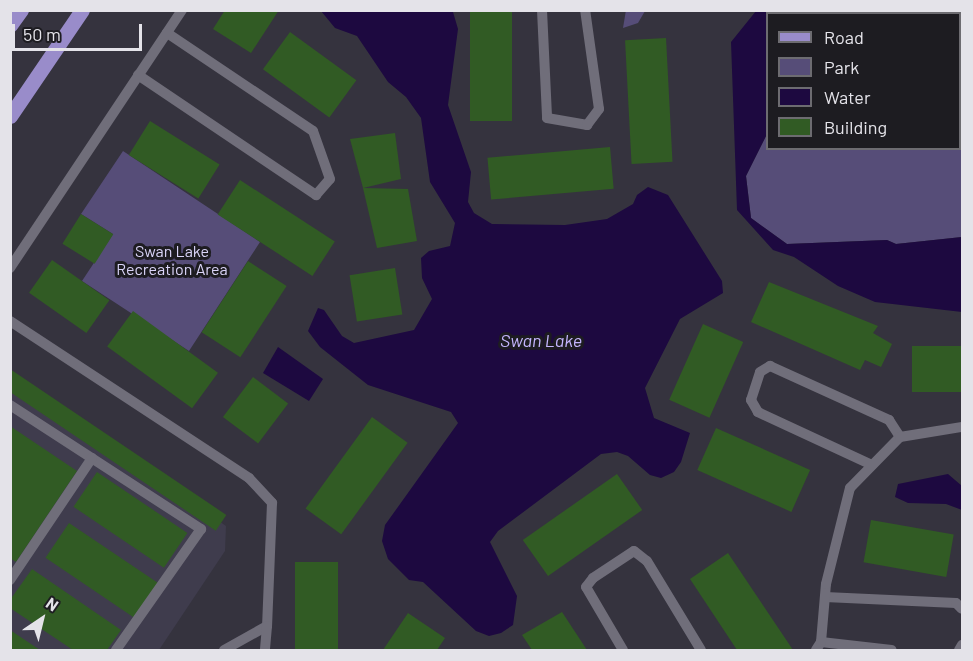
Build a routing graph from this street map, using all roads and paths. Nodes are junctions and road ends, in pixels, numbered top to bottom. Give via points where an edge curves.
1 (21, 10) edge
2 (74, 10) edge
3 (82, 10) edge
4 (182, 10) edge
5 (542, 10) edge
6 (585, 10) edge
7 (10, 26) edge
8 (67, 32) junction
9 (167, 33) junction
10 (138, 75) junction
11 (10, 116) edge
12 (10, 268) edge
13 (10, 321) edge
14 (10, 405) edge
15 (963, 427) edge
16 (900, 437) junction
17 (92, 458) junction
18 (872, 465) junction
19 (10, 580) edge
20 (825, 597) junction
21 (963, 609) edge
22 (267, 626) junction
23 (963, 645) edge
24 (818, 646) edge
25 (116, 651) edge
26 (224, 651) edge
27 (265, 651) edge
28 (623, 651) edge
29 (701, 651) edge
30 (892, 651) edge
31 (959, 651) edge

1 - 7 main road
2 - 8 main road
3 - 8 main road
4 - 9 lane
5 - 6 lane via 547,118 587,125 598,109
8 - 11 main road
9 - 10 lane
9 - 10 lane via 313,131 330,179 316,195
10 - 12 lane
13 - 22 lane via 249,478 272,503
14 - 17 lane
15 - 16 lane
16 - 18 lane
16 - 18 lane via 889,420 770,366 760,372 751,400 758,412
17 - 19 lane
17 - 25 lane via 201,529
18 - 20 lane via 850,488
20 - 21 lane via 956,603
20 - 24 lane
22 - 26 lane
22 - 27 lane
23 - 31 lane
24 - 30 lane
28 - 29 lane via 586,587 634,551 647,561

